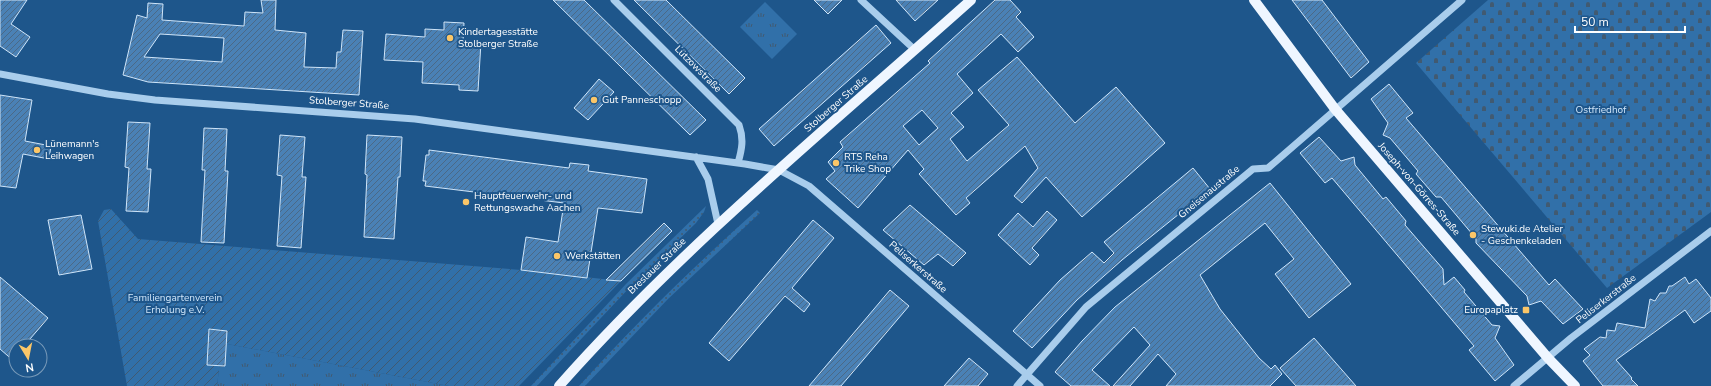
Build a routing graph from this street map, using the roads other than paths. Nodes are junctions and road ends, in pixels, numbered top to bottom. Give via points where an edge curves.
1 (614, 0) edge
2 (861, 0) edge
3 (971, 0) edge
4 (1254, 0) edge
5 (1462, 0) edge
6 (915, 50) junction
7 (0, 74) edge
8 (1335, 109) junction
9 (696, 158) junction
10 (738, 163) junction
11 (779, 170) junction
12 (718, 224) junction
13 (1711, 231) edge
14 (1548, 358) junction
15 (1027, 375) junction
16 (559, 386) edge
17 (1017, 386) edge
18 (1040, 386) edge
19 (1514, 386) edge
20 (1575, 386) edge

1 - 10 street, Lützowstraße via 738,125 742,135 742,146
2 - 6 street
3 - 6 main road, Stolberger Straße
4 - 8 main road, Joseph-von-Görres-Straße
5 - 8 street, Gneisenaustraße
6 - 11 main road, Stolberger Straße
7 - 9 street, Stolberger Straße via 155,100 415,119
8 - 14 main road, Joseph-von-Görres-Straße
8 - 15 street, Gneisenaustraße via 1268,168 1253,169 1086,307
9 - 10 street, Stolberger Straße
9 - 12 street via 708,179
10 - 11 street, Stolberger Straße
11 - 12 main road, Breslauer Straße
11 - 15 street, Peliserkerstraße via 809,186
12 - 16 main road, Breslauer Straße via 644,295
13 - 14 street, Peliserkerstraße
14 - 19 street, Peliserkerstraße
14 - 20 main road, Joseph-von-Görres-Straße
15 - 17 street, Gneisenaustraße
15 - 18 street, Peliserkerstraße

